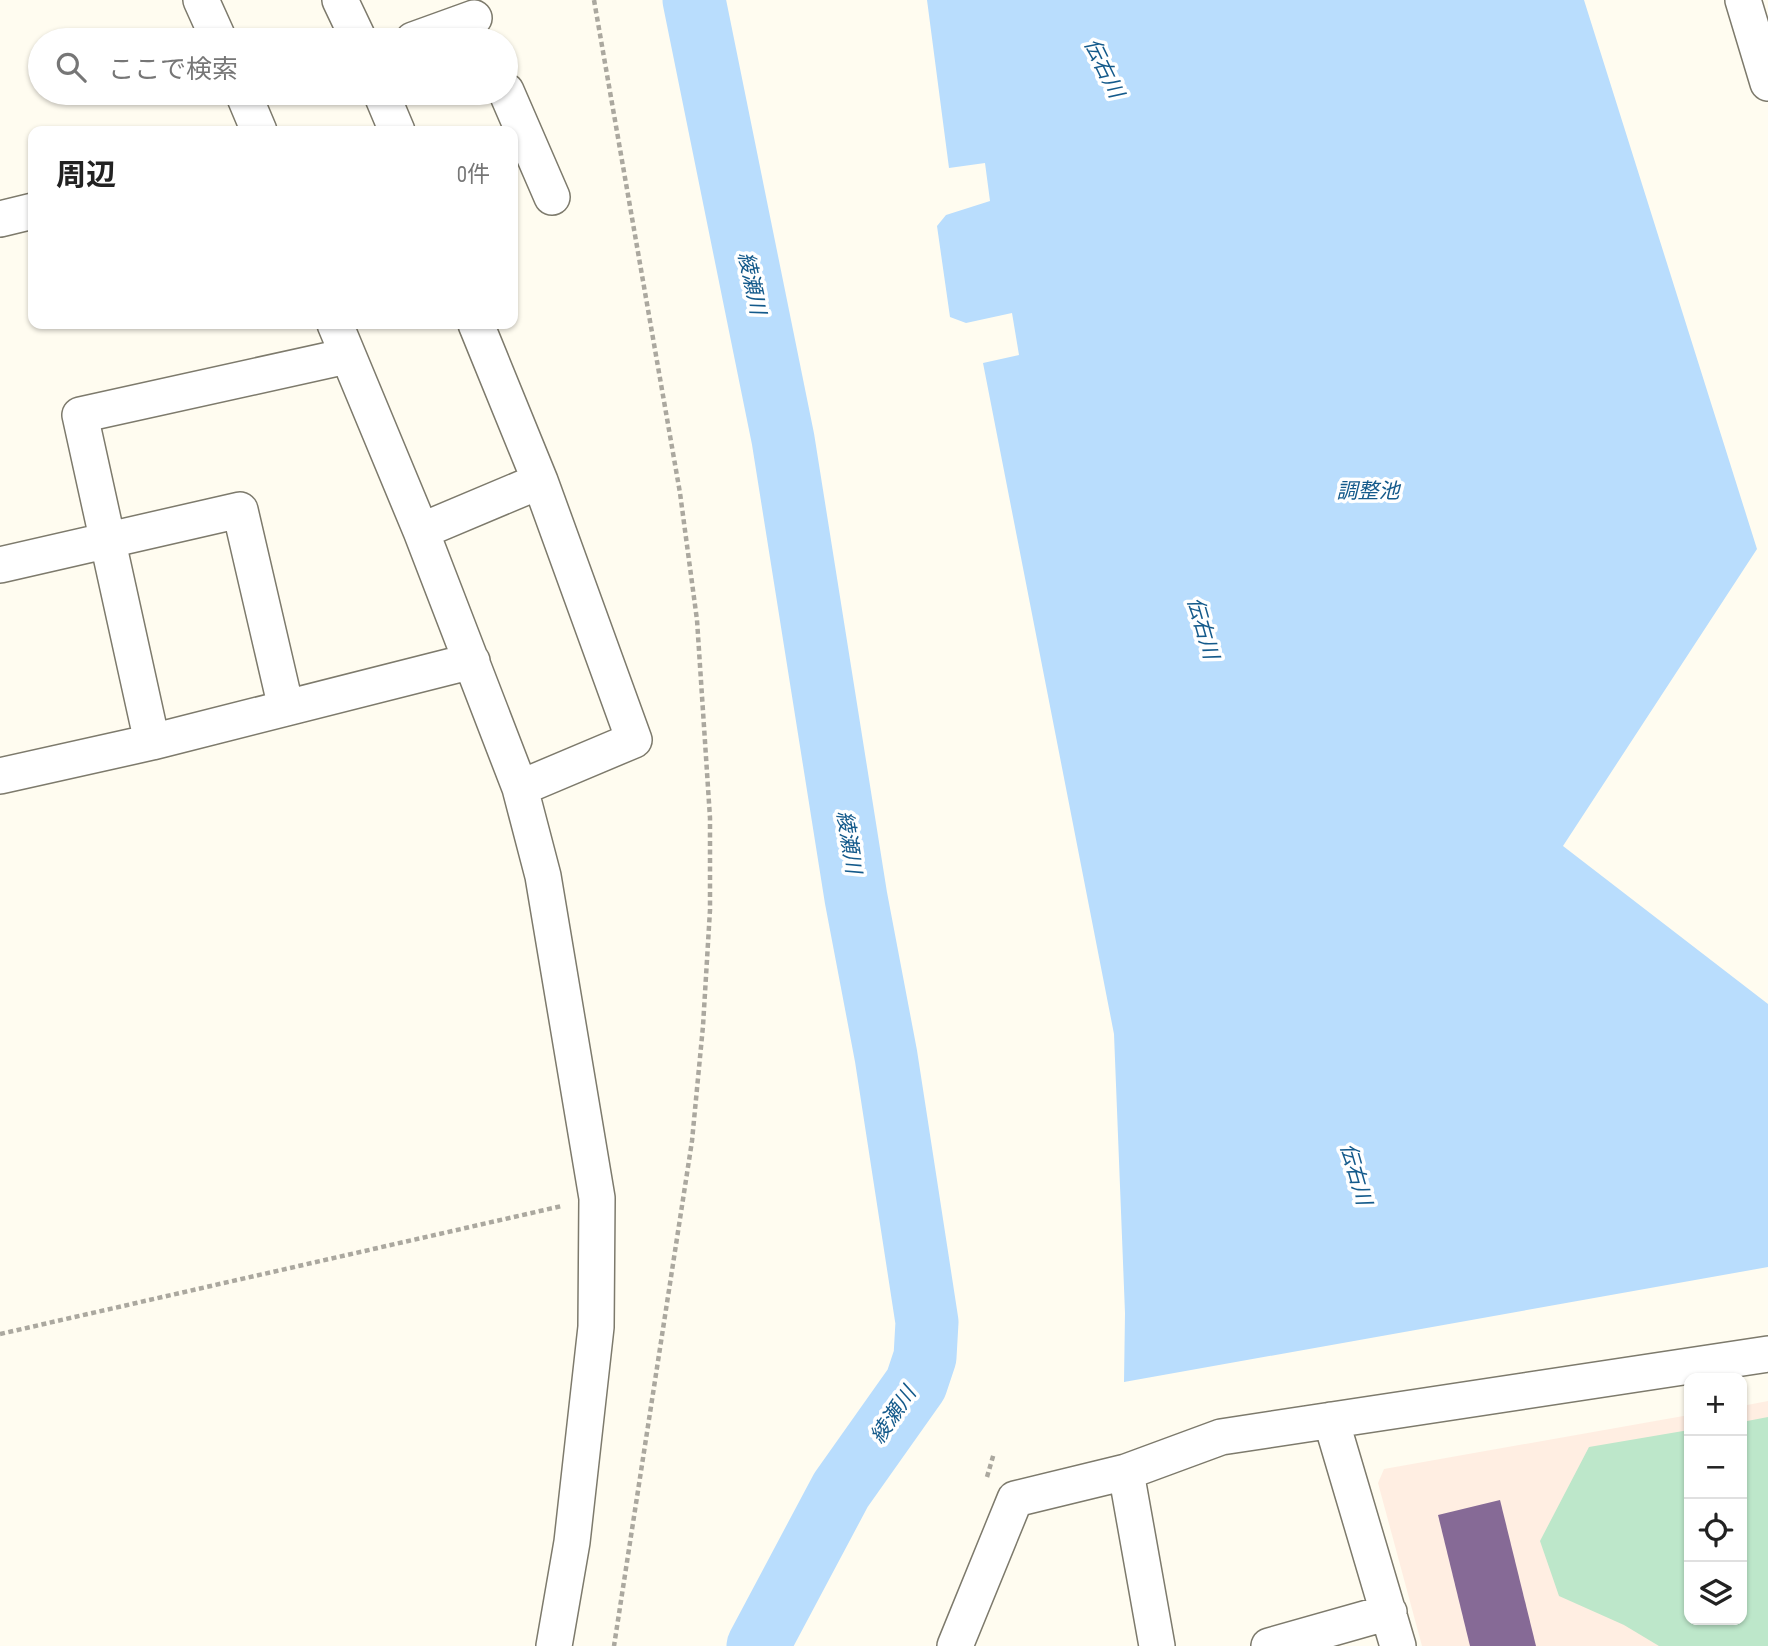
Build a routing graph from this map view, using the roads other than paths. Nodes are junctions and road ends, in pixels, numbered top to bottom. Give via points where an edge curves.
1 (201, 0) edge
2 (340, 0) edge
3 (1743, 0) edge
4 (475, 19) edge
5 (214, 28) edge
6 (353, 28) edge
7 (449, 28) edge
8 (1768, 83) edge
9 (386, 105) edge
10 (512, 105) edge
11 (395, 126) edge
12 (552, 197) dead end
13 (28, 212) edge
14 (0, 219) edge
15 (337, 329) edge
16 (477, 329) edge
17 (347, 356) junction
18 (540, 481) junction
19 (421, 531) junction
20 (107, 539) junction
21 (0, 565) edge
22 (472, 662) junction
23 (286, 708) junction
24 (152, 742) junction
25 (0, 776) edge
26 (520, 788) junction
27 (1768, 1354) edge
28 (1331, 1420) junction
29 (1126, 1472) junction
30 (1389, 1612) junction
31 (1280, 1645) edge
32 (554, 1646) edge
33 (955, 1646) edge
34 (1157, 1646) edge
35 (1398, 1646) edge

1 - 5 street
2 - 6 street
3 - 8 street
4 - 7 street
9 - 11 street
10 - 12 street
13 - 14 street
15 - 17 street
16 - 18 street
17 - 19 street
17 - 20 street via 80,415
18 - 19 street
18 - 26 street via 634,740
19 - 22 street
20 - 21 street
20 - 23 street via 240,510
20 - 24 street
22 - 23 street
22 - 26 street
23 - 24 street
24 - 25 street
26 - 32 street via 543,876 597,1198 596,1327 572,1542
27 - 28 street
28 - 29 street via 1221,1437
28 - 30 street
29 - 33 street via 1015,1499
29 - 34 street
30 - 31 street
30 - 35 street

